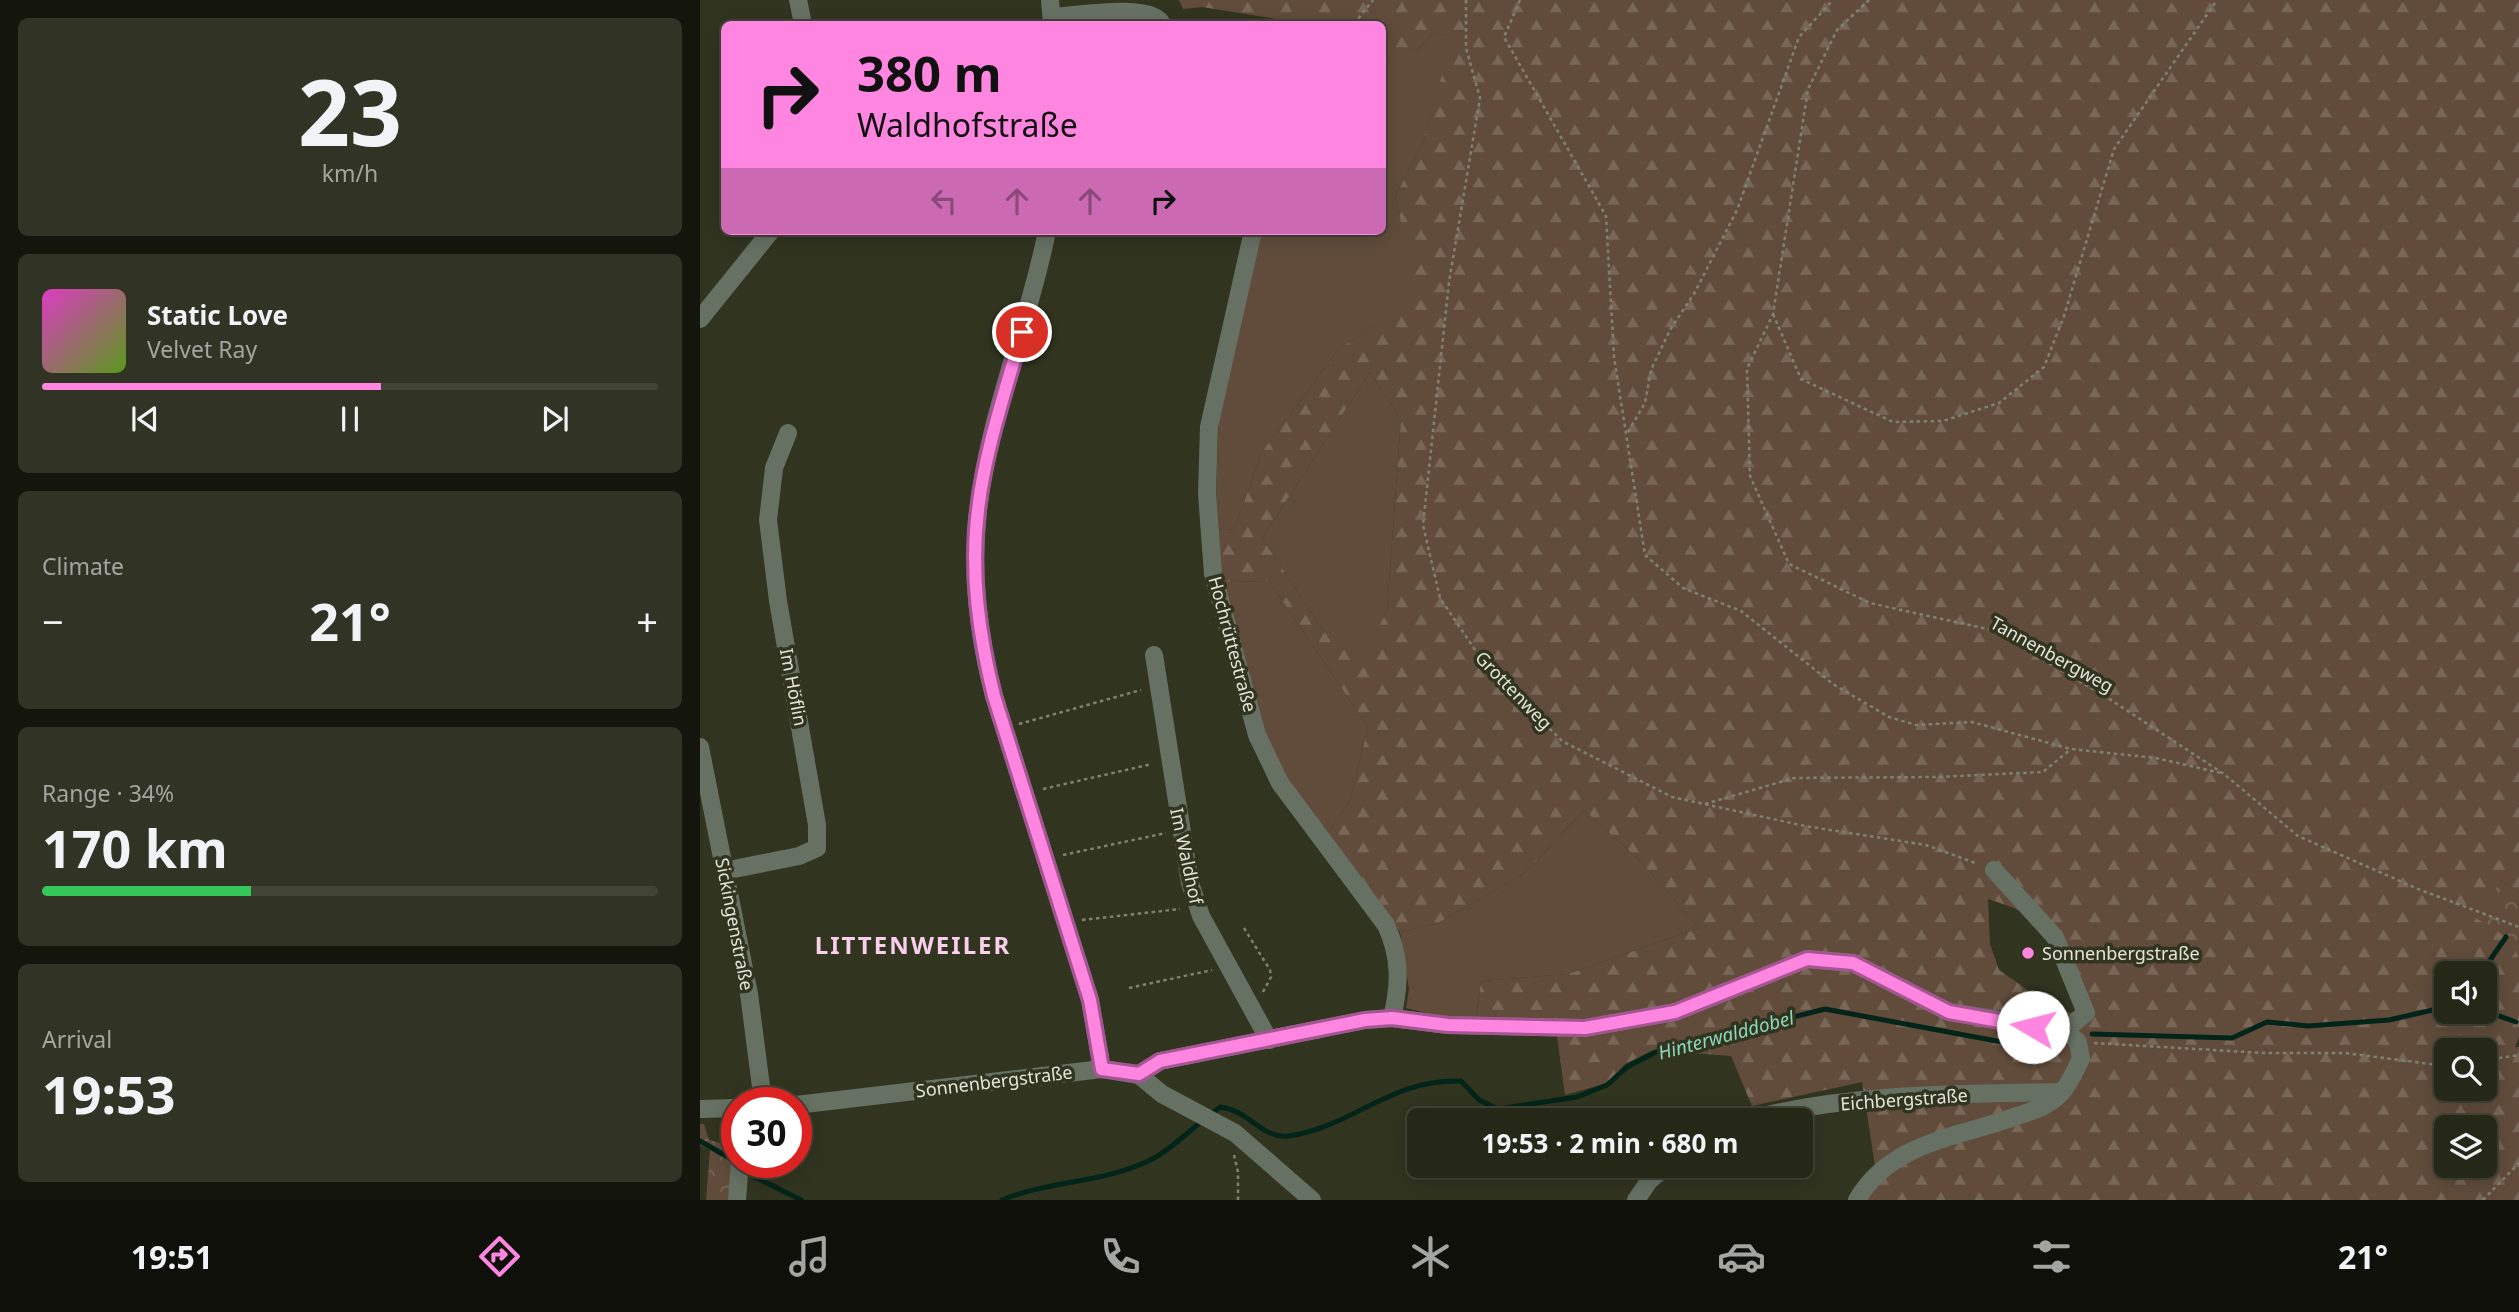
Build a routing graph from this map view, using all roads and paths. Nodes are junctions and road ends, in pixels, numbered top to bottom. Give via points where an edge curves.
1 (798, 0) edge
2 (1373, 0) edge
3 (1466, 0) edge
4 (1520, 0) edge
5 (1833, 0) edge
6 (1869, 0) edge
7 (2217, 0) edge
8 (1052, 14) edge
9 (802, 21) edge
10 (1159, 21) edge
11 (1356, 21) edge
12 (768, 235) edge
13 (1046, 235) edge
14 (1252, 235) edge
15 (1773, 314) junction
16 (700, 319) edge
17 (788, 433) dead end
18 (1627, 433) junction
19 (1154, 655) dead end
20 (1158, 686) junction
21 (1004, 728) junction
22 (700, 747) edge
23 (2071, 749) junction
24 (1169, 760) junction
25 (2224, 774) junction
26 (1024, 793) junction
27 (1703, 804) junction
28 (1180, 830) junction
29 (1045, 859) junction
30 (1994, 870) joint
31 (724, 871) junction
32 (1198, 908) junction
33 (1065, 922) junction
34 (2519, 927) edge
35 (1244, 928) dead end
36 (1229, 967) junction
37 (1269, 982) dead end
38 (1129, 988) dead end
39 (1392, 1018) junction
40 (2071, 1036) junction
41 (1269, 1040) junction
42 (2518, 1053) edge
43 (2497, 1057) edge
44 (2434, 1064) edge
45 (1102, 1069) junction
46 (1139, 1074) junction
47 (761, 1087) edge
48 (2062, 1092) junction
49 (812, 1103) edge
50 (721, 1108) edge
51 (1790, 1108) edge
52 (700, 1109) edge
53 (1235, 1133) junction
54 (2519, 1164) edge
55 (739, 1178) edge
56 (1652, 1178) edge
57 (737, 1200) edge
58 (1238, 1200) edge
59 (1312, 1200) edge
60 (1636, 1200) edge
61 (1857, 1200) edge
62 (2483, 1200) edge

1 - 9 street
2 - 11 path
3 - 27 path, Grottenweg via 1466,48 1479,98 1449,282 1423,525 1440,598 1483,663 1562,741 1672,797
4 - 18 path via 1504,37 1606,216 1614,357
5 - 18 path via 1799,37 1737,210 1670,330 1651,370 1645,403
6 - 15 path, Tannenbergweg via 1837,30 1808,89
7 - 15 path via 2113,149 2064,316 2044,367 1999,403 1942,421 1894,422 1801,379
8 - 10 street via 1138,12 1153,14
12 - 16 street
13 - 21 street via 978,510 982,651
14 - 39 street, Hochrüttestraße via 1209,427 1207,494 1213,574 1257,735 1280,783 1393,940 1400,984
15 - 25 path, Tannenbergweg via 1747,369 1750,476 1789,564 1870,603 1992,630
17 - 31 street, Im Höflin via 774,468 768,520 817,848
18 - 23 path via 1645,555 1683,588 1741,611 1833,684 1889,717 1916,725 1972,722
19 - 20 street, Im Waldhof
20 - 21 path
20 - 24 street, Im Waldhof
21 - 26 street
22 - 31 street, Sickingenstraße
23 - 25 path via 2156,758
23 - 27 path via 2043,772 1794,778
24 - 26 path
24 - 28 street, Im Waldhof
25 - 34 path, Tannenbergweg via 2298,836 2418,890
26 - 29 street
27 - 30 path, Grottenweg via 1926,845
28 - 29 path
28 - 32 street, Im Waldhof
29 - 33 street
30 - 40 street via 2056,937 2086,1013
31 - 47 street, Sickingenstraße via 749,994
32 - 33 path
32 - 36 street, Im Waldhof
33 - 45 street via 1090,1000
35 - 37 path via 1270,970
36 - 38 path
36 - 41 street, Im Waldhof
39 - 40 street via 1585,1028 1675,1012 1807,959 1853,963 1949,1012
39 - 41 street
40 - 44 path via 2264,1053 2345,1053
40 - 48 street via 2081,1059
41 - 46 street via 1160,1061
42 - 43 path
45 - 46 street, Sonnenbergstraße
45 - 49 street, Sonnenbergstraße
46 - 53 street via 1162,1094
48 - 51 street, Eichbergstraße via 1945,1094
48 - 61 street via 2043,1107 1896,1157 1868,1181
50 - 52 street
53 - 58 path via 1230,1139 1238,1172
53 - 59 street
54 - 62 path
55 - 57 street
56 - 60 street

